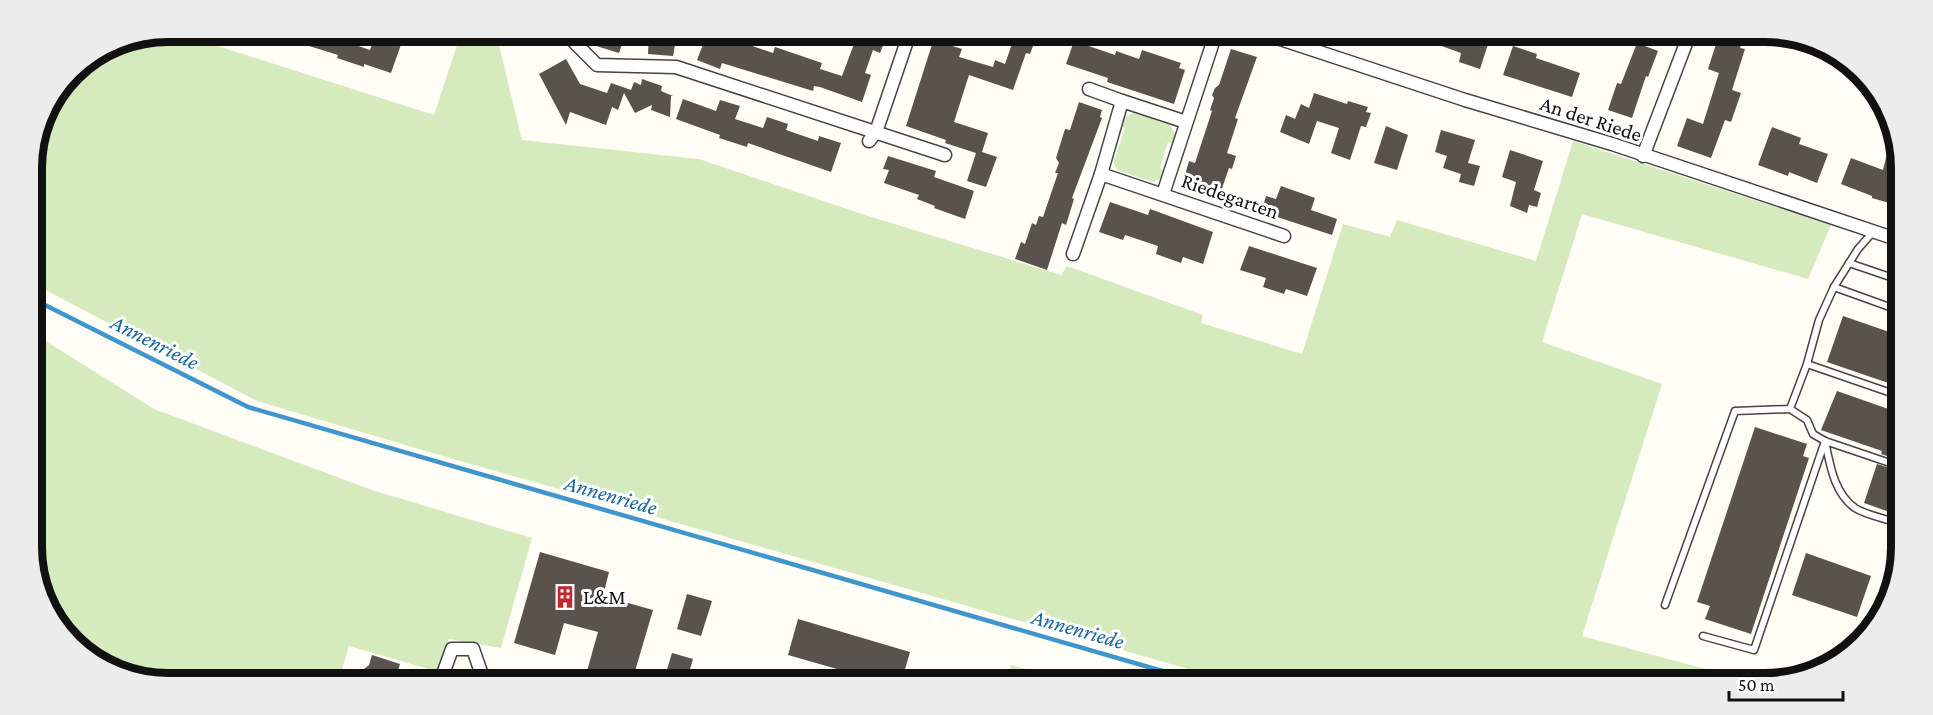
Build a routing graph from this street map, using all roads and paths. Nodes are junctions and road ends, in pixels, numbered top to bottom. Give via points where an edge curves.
1 (575, 42) edge
2 (906, 42) edge
3 (1213, 42) edge
4 (1289, 42) edge
5 (1686, 42) edge
6 (1089, 89) dead end
7 (1122, 101) junction
8 (1186, 122) junction
9 (872, 136) junction
10 (945, 154) dead end
11 (1643, 156) junction
12 (1101, 174) junction
13 (1163, 194) junction
14 (1874, 231) junction
15 (1284, 236) dead end
16 (1891, 237) edge
17 (1073, 254) dead end
18 (1849, 263) junction
19 (1891, 277) edge
20 (1834, 287) junction
21 (1891, 307) edge
22 (1807, 364) junction
23 (1891, 393) edge
24 (1790, 409) junction
25 (1825, 441) junction
26 (1891, 463) edge
27 (1891, 521) edge
28 (1665, 605) dead end
29 (1703, 636) dead end
30 (443, 673) edge
31 (481, 673) edge

1 - 9 street via 597,65 676,67
2 - 9 street
3 - 8 street, Riedegarten
4 - 11 street, An der Riede
5 - 11 street
6 - 7 street
7 - 8 street
7 - 12 street
8 - 13 street, Riedegarten
9 - 10 street
11 - 14 street, An der Riede
12 - 13 street, Riedegarten
12 - 17 street
13 - 15 street, Riedegarten
14 - 16 street, An der Riede
14 - 18 lane
18 - 19 lane
18 - 20 lane
20 - 21 lane
20 - 22 lane via 1819,320
22 - 23 lane
22 - 24 lane
24 - 25 lane via 1807,420 1813,434
24 - 28 lane via 1735,411
25 - 26 lane
25 - 27 lane via 1831,471 1843,496 1857,509
25 - 29 lane via 1754,650
30 - 31 street via 452,648 473,649

